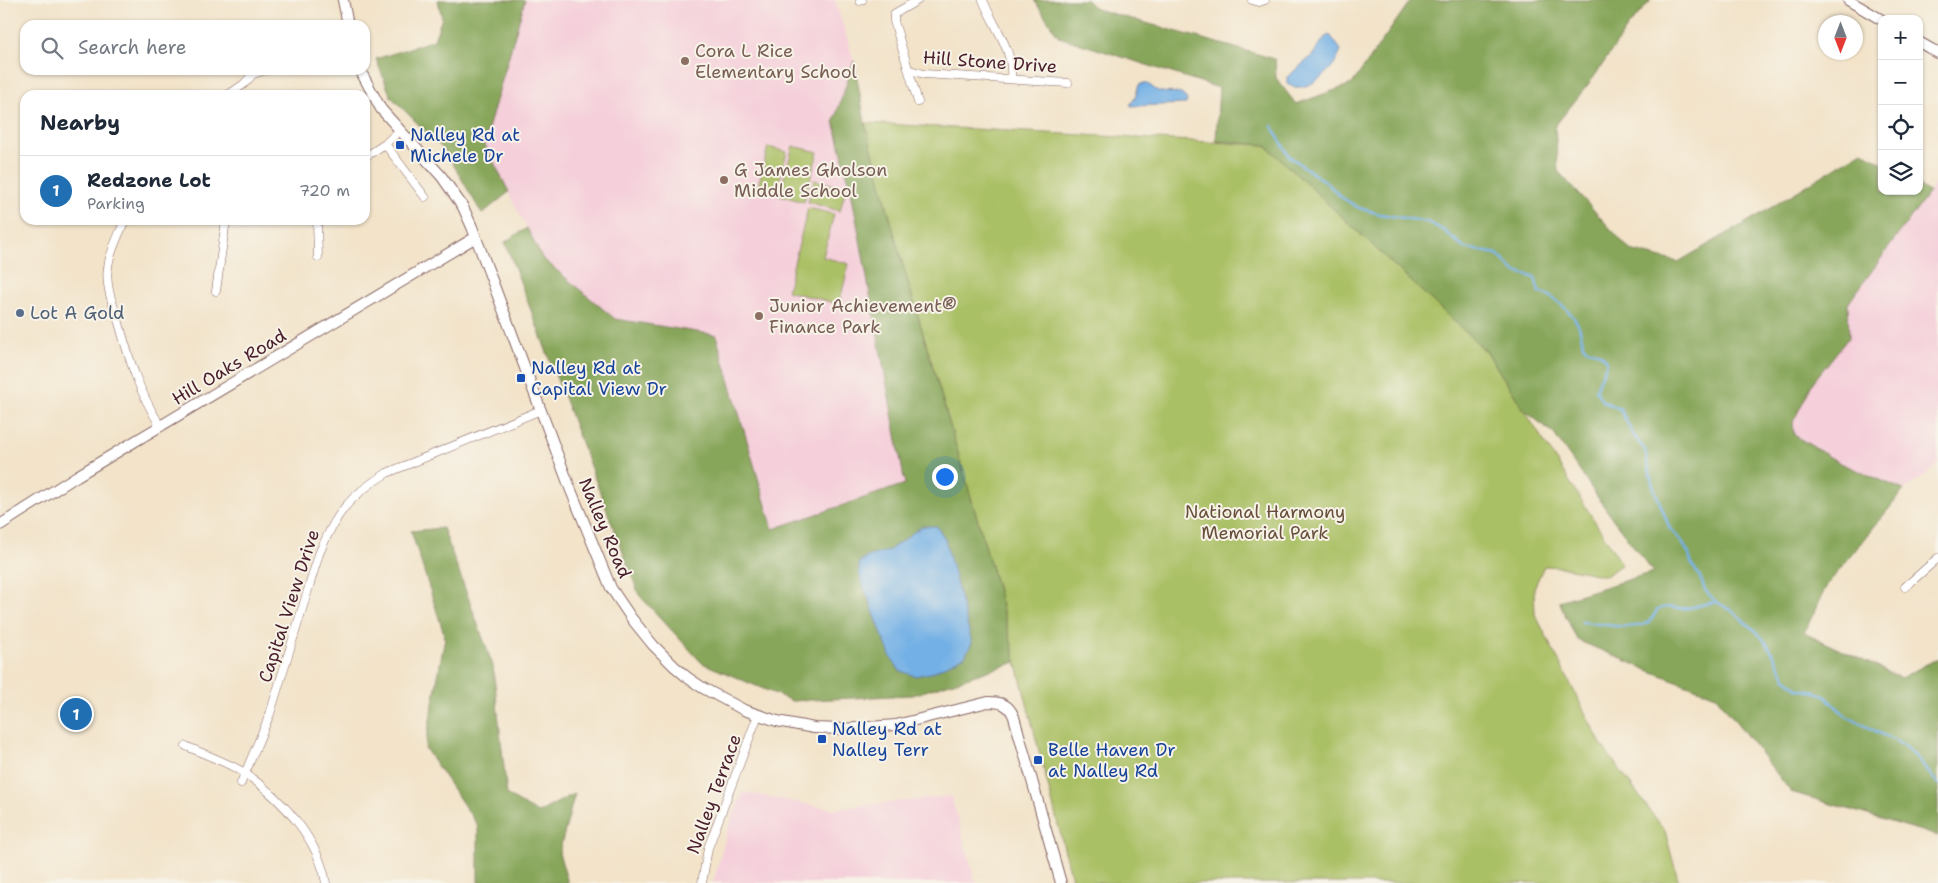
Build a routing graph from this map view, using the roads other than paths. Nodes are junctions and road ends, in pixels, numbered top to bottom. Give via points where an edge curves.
1 (343, 0) edge
2 (918, 0) edge
3 (983, 0) edge
4 (1252, 0) edge
5 (1265, 0) edge
6 (1848, 0) edge
7 (1878, 18) edge
8 (347, 20) edge
9 (1923, 44) edge
10 (1938, 53) edge
11 (910, 70) junction
12 (252, 75) edge
13 (363, 75) edge
14 (1010, 79) junction
15 (1068, 82) dead end
16 (235, 90) edge
17 (918, 102) dead end
18 (400, 130) junction
19 (386, 144) junction
20 (370, 154) edge
21 (425, 198) dead end
22 (123, 225) edge
23 (225, 225) edge
24 (317, 225) edge
25 (476, 237) junction
26 (318, 257) dead end
27 (216, 291) dead end
28 (541, 410) junction
29 (161, 426) junction
30 (0, 525) edge
31 (1938, 558) edge
32 (1905, 587) dead end
33 (758, 715) junction
34 (186, 746) dead end
35 (245, 773) junction
36 (241, 783) dead end
37 (326, 883) edge
38 (702, 883) edge
39 (1060, 883) edge

1 - 8 street
2 - 11 street via 894,16
3 - 14 street via 1007,49
4 - 5 street
6 - 7 street
9 - 10 street
11 - 14 street, Hill Stone Drive via 924,74
11 - 17 street
12 - 16 street
13 - 18 street, Nalley Road via 381,109
14 - 15 street, Hill Stone Drive
18 - 19 street
18 - 25 street, Nalley Road via 442,177 463,207
19 - 20 street
19 - 21 street
22 - 29 street via 109,262 110,296 136,379
23 - 27 street
24 - 26 street
25 - 28 street, Nalley Road
25 - 29 street, Hill Oaks Road
28 - 33 street, Nalley Road via 611,588 632,619 653,645 688,678 720,698
28 - 35 street, Capital View Drive via 387,473 365,487 340,513 319,554 270,714
29 - 30 street, Hill Oaks Road
31 - 32 street
33 - 38 street, Nalley Terrace via 708,848
33 - 39 street, Nalley Road via 814,728 870,728 906,723 979,704 994,702 1006,705 1014,717
34 - 35 street
35 - 36 street, Capital View Drive
35 - 37 street via 289,812 304,831 318,852

